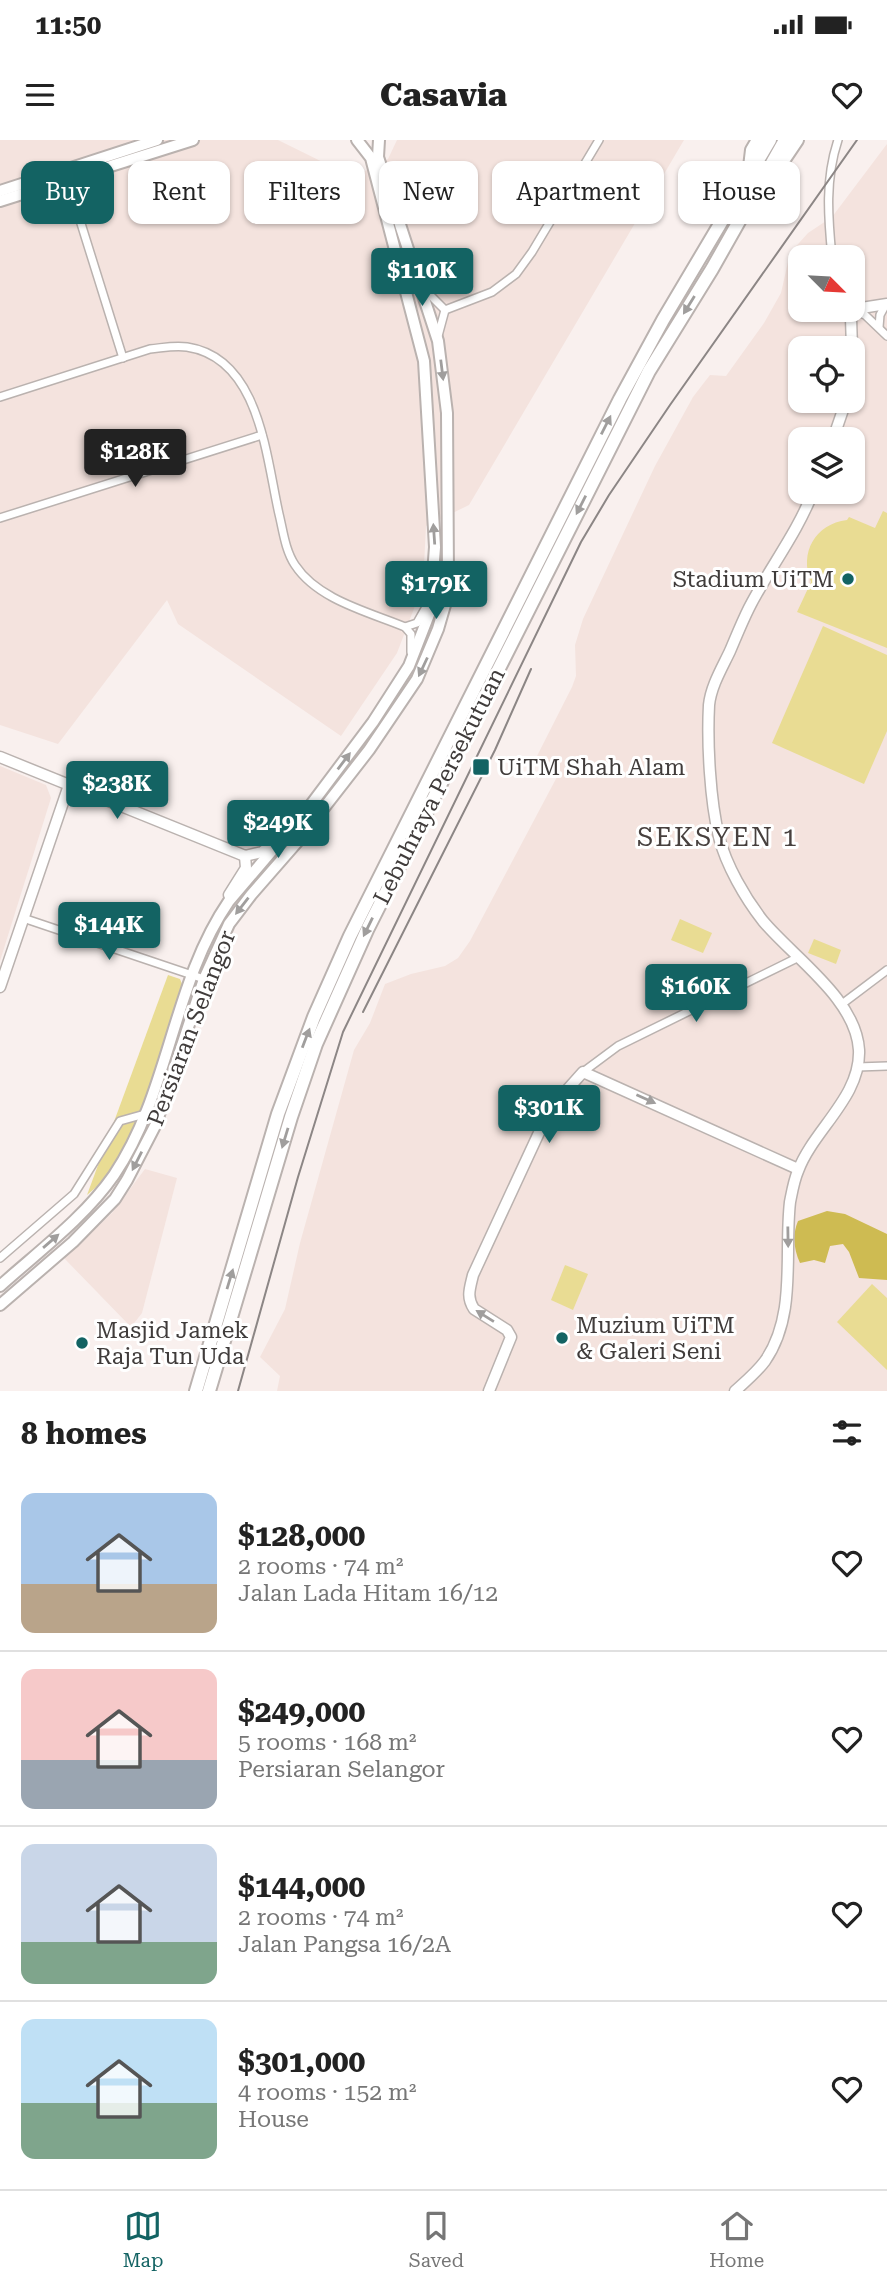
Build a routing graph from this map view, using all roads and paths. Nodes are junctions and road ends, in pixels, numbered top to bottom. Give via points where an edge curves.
1 (193, 140) edge
2 (358, 140) edge
3 (379, 140) edge
4 (599, 140) edge
5 (758, 140) edge
6 (770, 140) edge
7 (785, 140) edge
8 (797, 140) edge
9 (838, 140) edge
10 (151, 141) edge
11 (129, 144) edge
12 (751, 161) edge
13 (757, 161) edge
14 (114, 165) edge
15 (0, 191) edge
16 (21, 195) edge
17 (0, 201) edge
18 (81, 224) edge
19 (720, 224) edge
20 (831, 245) edge
21 (712, 269) junction
22 (420, 283) junction
23 (887, 304) edge
24 (865, 307) edge
25 (445, 310) junction
26 (865, 316) edge
27 (879, 327) junction
28 (887, 336) edge
29 (438, 341) junction
30 (123, 358) junction
31 (0, 397) edge
32 (262, 435) junction
33 (808, 504) edge
34 (0, 518) edge
35 (434, 584) junction
36 (405, 627) junction
37 (409, 666) junction
38 (0, 757) edge
39 (69, 785) junction
40 (293, 827) junction
41 (245, 856) junction
42 (23, 918) junction
43 (218, 918) junction
44 (797, 958) junction
45 (887, 970) edge
46 (190, 975) junction
47 (204, 979) junction
48 (0, 987) edge
49 (842, 1004) junction
50 (887, 1066) edge
51 (858, 1067) junction
52 (583, 1072) junction
53 (145, 1114) junction
54 (798, 1169) junction
55 (0, 1258) edge
56 (0, 1286) edge
57 (0, 1305) edge
58 (197, 1391) edge
59 (209, 1391) edge
60 (489, 1391) edge
61 (735, 1391) edge

1 - 14 main road
35 -> 2 main road, Persiaran Selangor via 424,362 370,158
3 - 22 main road, Persiaran Selangor via 379,157
4 - 25 street via 516,274 492,292
5 - 12 highway
6 - 13 highway, Lebuhraya Persekutuan
7 - 21 highway, Lebuhraya Persekutuan
8 - 21 highway
9 - 20 street via 828,181
10 - 11 main road
11 - 15 main road
16 - 17 main road
18 - 30 street
58 -> 19 highway, Lebuhraya Persekutuan via 278,1114 314,1017 620,399
21 -> 59 highway, Lebuhraya Persekutuan via 649,371 335,998 291,1117
22 - 25 street
22 - 29 main road, Persiaran Selangor
23 - 24 street
23 - 27 street
25 - 29 street
26 - 27 street
27 - 28 street
29 -> 47 main road, Persiaran Selangor via 447,413 449,542 444,605 435,638 417,679 369,750 238,910
30 - 31 street
30 - 32 street via 174,346 214,357 243,384
32 - 34 street
32 - 36 street via 285,541 296,568 333,597
33 - 44 street via 749,608 709,703 719,838 739,884
35 - 36 street via 422,617
35 - 37 main road, Persiaran Selangor via 430,612
36 - 37 street via 412,642
40 -> 37 main road, Persiaran Selangor via 373,722
38 - 39 street
39 - 41 street
39 - 42 street
40 - 41 street via 262,852
40 - 43 main road, Persiaran Selangor
41 - 43 street via 246,868
42 - 46 street
42 - 48 street
43 - 46 main road, Persiaran Selangor
44 - 49 street
44 - 52 street via 618,1046
45 - 49 street
46 - 47 street
46 - 53 main road, Persiaran Selangor
47 -> 57 main road, Persiaran Selangor via 156,1124 127,1180 74,1242
49 - 51 street via 858,1042
50 - 51 street
51 - 54 street
52 -> 54 street
60 -> 52 street via 511,1337 474,1309 468,1294 473,1275 550,1109
53 - 55 street via 120,1121 74,1194
56 -> 53 main road, Persiaran Selangor via 84,1211 114,1174
54 -> 61 street via 787,1228 788,1275 782,1321 766,1359

